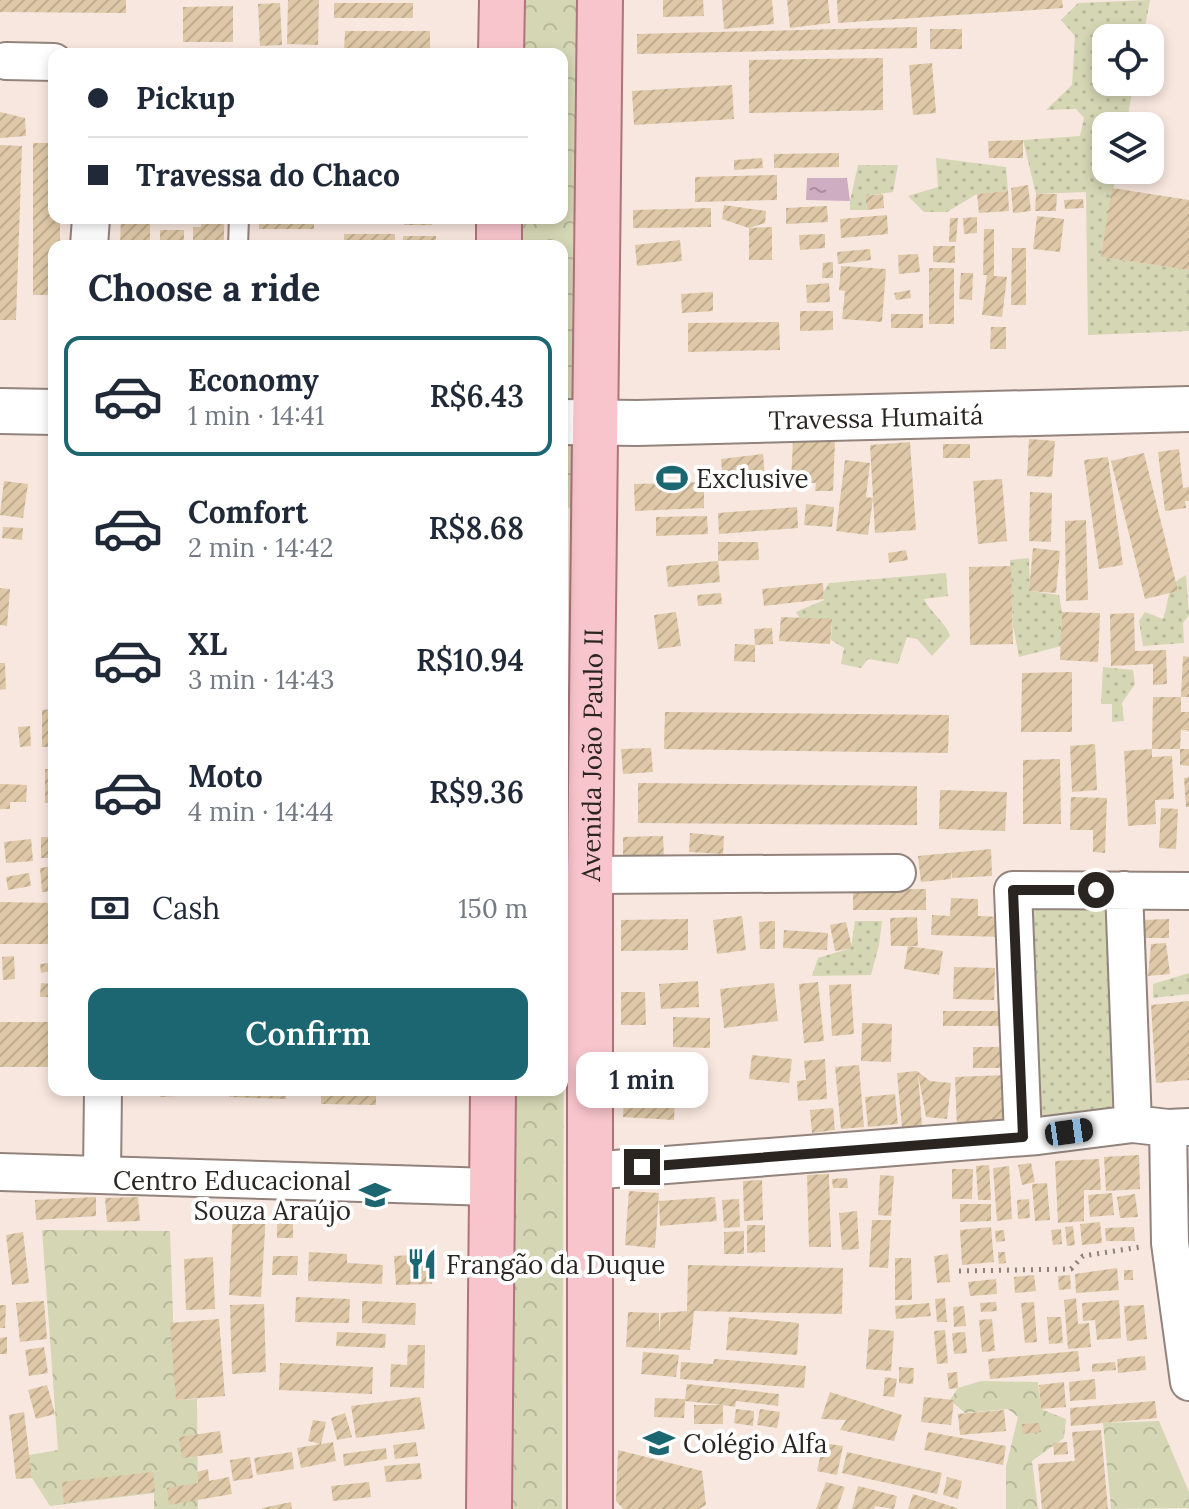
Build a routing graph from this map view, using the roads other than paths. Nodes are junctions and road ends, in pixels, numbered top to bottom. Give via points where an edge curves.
1 (502, 0) edge
2 (600, 0) edge
3 (501, 48) edge
4 (6, 61) dead end
5 (48, 62) edge
6 (599, 277) junction
7 (568, 317) edge
8 (1189, 409) edge
9 (0, 411) edge
10 (48, 412) edge
11 (580, 422) edge
12 (568, 513) edge
13 (595, 600) junction
14 (897, 873) dead end
15 (590, 875) junction
16 (1124, 890) junction
17 (1189, 891) edge
18 (103, 1096) edge
19 (493, 1096) edge
20 (1133, 1124) junction
21 (1178, 1128) edge
22 (1023, 1137) junction
23 (589, 1171) junction
24 (0, 1172) edge
25 (102, 1173) junction
26 (492, 1187) junction
27 (1189, 1382) edge
28 (489, 1509) edge
29 (590, 1509) edge

1 - 3 main road
2 - 6 main road, Avenida João Paulo II
4 - 5 street
6 - 7 main road via 596,293
6 - 11 main road, Avenida João Paulo II
8 - 11 street, Travessa Humaitá
9 - 10 street
11 - 13 main road, Avenida João Paulo II
12 - 13 main road via 577,524 585,580
13 - 15 main road, Avenida João Paulo II
14 - 15 street
15 - 23 main road, Avenida João Paulo II
16 - 17 street
16 - 20 street
16 - 22 street via 1013,890
18 - 25 street
19 - 26 main road
20 - 21 street
20 - 22 street
21 - 27 street via 1170,1243
22 - 23 street
23 - 29 main road, Avenida João Paulo II
24 - 25 street
25 - 26 street
26 - 28 main road

